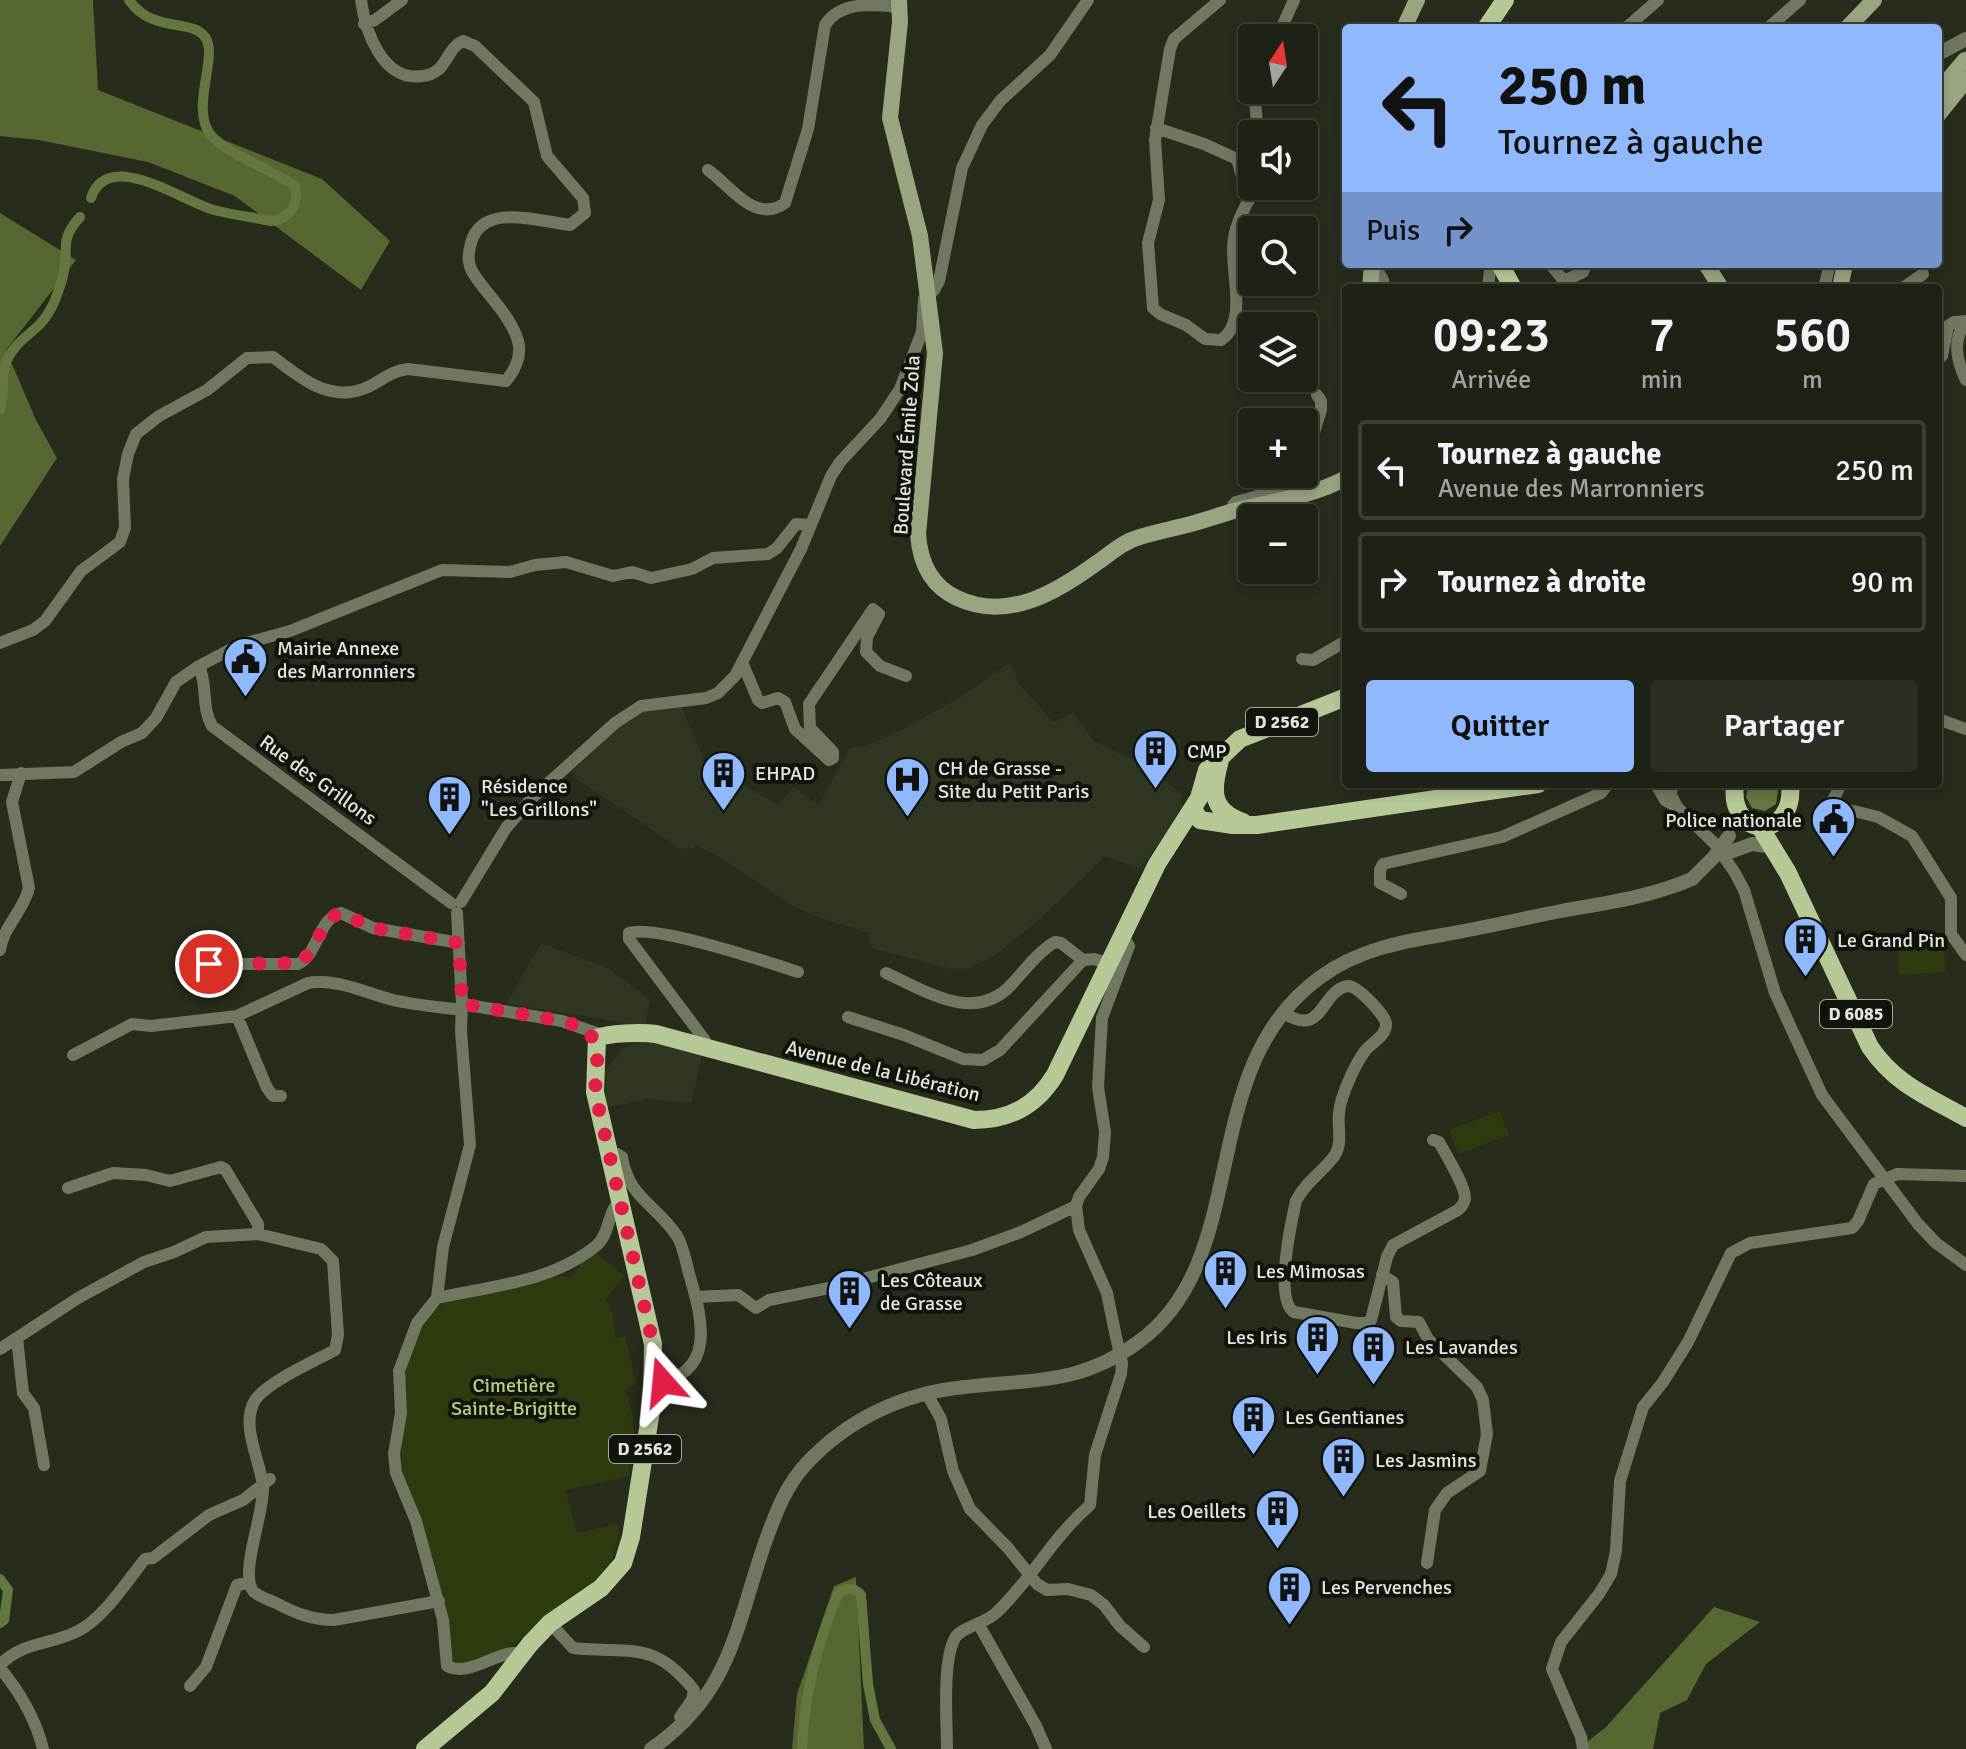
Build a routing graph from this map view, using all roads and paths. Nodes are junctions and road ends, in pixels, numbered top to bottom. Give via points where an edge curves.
1 (361, 0) edge
2 (402, 0) edge
3 (1088, 0) edge
4 (1220, 0) edge
5 (1294, 0) edge
6 (1417, 0) edge
7 (1505, 0) edge
8 (1658, 0) edge
9 (1800, 0) edge
10 (1874, 0) edge
11 (847, 2) edge
12 (900, 3) edge
13 (364, 24) junction
14 (1283, 24) edge
15 (1406, 24) edge
16 (1493, 24) edge
17 (1631, 24) edge
18 (1773, 24) edge
19 (1851, 24) edge
20 (1966, 39) edge
21 (1942, 52) edge
22 (1965, 60) edge
23 (1966, 80) edge
24 (1942, 87) edge
25 (1942, 110) edge
26 (1156, 128) junction
27 (1238, 161) edge
28 (708, 170) dead end
29 (1249, 200) edge
30 (1553, 268) edge
31 (1584, 268) edge
32 (1923, 274) dead end
33 (1567, 284) edge
34 (1909, 284) edge
35 (928, 294) junction
36 (1966, 321) edge
37 (1942, 350) edge
38 (1956, 353) junction
39 (1942, 354) edge
40 (1966, 380) edge
41 (1317, 395) dead end
42 (1318, 420) edge
43 (1342, 480) edge
44 (1284, 488) edge
45 (1234, 511) junction
46 (811, 525) junction
47 (0, 643) edge
48 (1342, 643) edge
49 (1302, 659) dead end
50 (742, 662) junction
51 (199, 666) junction
52 (906, 676) dead end
53 (1342, 699) edge
54 (1942, 720) edge
55 (1966, 729) edge
56 (21, 773) junction
57 (0, 775) edge
58 (1511, 788) edge
59 (1605, 788) edge
60 (1658, 788) edge
61 (1672, 788) edge
62 (1733, 788) edge
63 (1794, 788) edge
64 (1839, 788) edge
65 (1677, 807) junction
66 (1207, 810) junction
67 (1737, 811) junction
68 (1783, 817) junction
69 (1758, 826) junction
70 (1735, 844) junction
71 (1774, 847) junction
72 (1788, 873) junction
73 (1401, 894) dead end
74 (456, 906) junction
75 (1123, 936) junction
76 (459, 943) junction
77 (0, 950) edge
78 (208, 952) dead end
79 (1966, 955) edge
80 (1083, 960) junction
81 (1110, 964) junction
82 (798, 972) dead end
83 (886, 973) dead end
84 (462, 1007) junction
85 (1284, 1013) junction
86 (237, 1016) junction
87 (848, 1017) dead end
88 (601, 1044) junction
89 (708, 1048) junction
90 (73, 1055) dead end
91 (281, 1096) dead end
92 (1966, 1118) edge
93 (1433, 1140) dead end
94 (609, 1155) junction
95 (1966, 1176) edge
96 (1885, 1178) junction
97 (68, 1188) dead end
98 (620, 1201) junction
99 (1076, 1206) junction
100 (258, 1234) junction
101 (1966, 1265) edge
102 (1382, 1275) junction
103 (696, 1297) junction
104 (437, 1298) junction
105 (17, 1338) junction
106 (0, 1349) edge
107 (654, 1384) junction
108 (927, 1394) junction
109 (44, 1465) dead end
110 (266, 1481) junction
111 (1427, 1563) dead end
112 (1031, 1575) junction
113 (248, 1583) junction
114 (439, 1601) junction
115 (550, 1623) junction
116 (979, 1625) junction
117 (1144, 1647) dead end
118 (522, 1653) junction
119 (0, 1667) edge
120 (190, 1686) dead end
121 (657, 1745) edge
122 (43, 1749) edge
123 (425, 1749) edge
124 (947, 1749) edge
125 (1046, 1749) edge
126 (1583, 1749) edge

1 - 13 street
2 - 13 street
3 - 35 street via 1050,55 982,125 962,168 939,281
4 - 26 street via 1172,44
5 - 14 street
6 - 15 main road
7 - 16 main road
8 - 17 street
9 - 18 street
10 - 19 main road
11 - 12 street
11 - 28 street via 825,25 808,129 785,203 768,210 751,206
12 - 35 main road, Boulevard Émile Zola via 890,118 920,236
13 - 47 street via 379,54 410,78 439,69 454,45 463,41 475,46 534,102 547,156 583,198 585,213 570,225 499,216 474,235 468,258 471,270 518,342 515,370 506,381 408,369 343,393 309,383 273,357 247,358 136,434 123,479 125,528 120,542 81,571 45,621
20 - 21 street
22 - 24 main road
23 - 25 main road
26 - 27 street
26 - 29 street via 1159,200 1148,243 1153,308 1205,339 1227,336 1234,320 1234,236
30 - 33 street
31 - 33 street
32 - 34 street
35 - 45 main road, Boulevard Émile Zola via 935,353 919,551 934,581 948,594 977,606 1013,606 1066,584 1137,537
35 - 46 street via 922,332 900,389 840,462
36 - 37 street via 1948,326
36 - 38 street
38 - 39 street
38 - 40 street
41 - 42 street
43 - 45 main road, Boulevard Émile Zola via 1308,494
44 - 45 street via 1236,502
46 - 50 street
46 - 51 street via 796,524 768,554 713,558 692,569 651,578 632,572 613,576 566,562 510,572 442,570 290,631 239,645
48 - 49 street via 1313,660
50 - 52 street via 758,700 785,702 795,729 829,760 833,752 810,728 809,704 873,609 879,614 866,652 880,666
50 - 74 street via 718,693 641,706 615,723 524,808
51 - 56 street via 176,682 142,733 74,772
51 - 74 street, Rue des Grillons via 212,726
53 - 66 main road, D 2562 via 1240,739 1222,753
54 - 55 street
56 - 57 street
56 - 77 street via 12,802 29,888
58 - 66 main road via 1257,825 1233,825
59 - 73 street via 1502,837 1383,864 1380,883
60 - 65 street
61 - 65 street
62 - 67 main road
63 - 68 main road
64 - 79 street via 1834,798 1841,808 1878,817 1912,836 1951,898 1951,934
65 - 96 street via 1716,845 1735,873 1775,993 1822,1095
66 - 75 main road, Avenue de la Libération / D 2562 via 1164,850
67 - 69 main road
67 - 70 street
68 - 69 main road via 1774,825
68 - 72 main road, D 6085
69 - 70 street
69 - 71 main road, D 6085
70 - 71 street
70 - 85 street, bridge via 1722,862 1692,879 1632,898 1383,947 1326,973
71 - 72 main road, D 6085
72 - 92 main road, D 6085 via 1870,1047 1886,1070
74 - 76 street
75 - 81 main road, Avenue de la Libération / D 2562
75 - 99 street via 1129,946 1102,1018 1098,1087 1103,1157
76 - 78 street via 373,928 341,913 331,917 302,963 209,964
76 - 84 street
80 - 81 street
80 - 83 street via 1055,942 1002,994 979,1004 957,1005
80 - 87 street via 1000,1050 983,1060 963,1059
81 - 89 main road, Avenue de la Libération / D 2562 via 1046,1089 1022,1110 1000,1118 974,1120
82 - 89 street via 645,931 629,933
84 - 86 street via 394,1000 316,981
84 - 88 street via 562,1021
84 - 104 street via 470,1145 443,1247
85 - 102 street via 1309,1021 1348,986 1355,987 1387,1025 1351,1075 1340,1103 1335,1155 1296,1201 1286,1263 1288,1309 1366,1323 1375,1312
85 - 108 street via 1249,1072 1205,1242 1192,1281 1174,1309 1141,1341 1078,1373
86 - 90 street via 132,1024
86 - 91 street via 267,1088
88 - 89 main road, Avenue de la Libération / D 2562 via 647,1032
88 - 94 main road, D 2562 via 595,1092
93 - 102 street via 1457,1177 1464,1203 1393,1245
94 - 98 main road, D 2562
94 - 103 street via 622,1157 632,1188 676,1234
95 - 96 street
96 - 101 street via 1918,1224
96 - 126 street via 1874,1184 1852,1228 1750,1243 1731,1253 1688,1342 1643,1407 1620,1481 1611,1574 1561,1642 1552,1669
97 - 100 street via 113,1173 170,1181 221,1167 258,1224
98 - 104 street via 603,1238 568,1265 542,1276
98 - 107 main road, D 2562 via 653,1344
99 - 103 street via 972,1250 769,1300 756,1308 738,1295
99 - 112 street, bridge via 1079,1230 1107,1293 1121,1374 1095,1455 1090,1505 1064,1529
100 - 105 street via 206,1237 144,1262
100 - 110 street via 321,1249 333,1261 338,1335 335,1350 265,1388 255,1400 250,1427
102 - 111 street via 1393,1282 1396,1317 1419,1322 1428,1339 1477,1387 1484,1408 1487,1434 1480,1471 1447,1493 1435,1510
103 - 107 street via 702,1329 699,1352 688,1370
104 - 114 street via 417,1323 399,1371 401,1413 394,1454
105 - 106 street
105 - 109 street via 23,1393 34,1408
107 - 115 main road, D 2562 via 627,1553 609,1581
108 - 112 street via 941,1419 953,1471 970,1509
108 - 121 street via 875,1410 841,1431 792,1482 753,1575 728,1658 691,1717
110 - 113 street
110 - 119 street via 145,1559 99,1616 79,1631 11,1653
112 - 116 street
112 - 117 street via 1047,1590 1091,1595
113 - 114 street via 255,1593 317,1620
113 - 120 street via 237,1585 206,1667
114 - 118 street via 445,1659 451,1669
115 - 118 main road, D 2562
115 - 121 street via 573,1648 628,1649 665,1659 679,1672 694,1690 687,1708
116 - 124 street via 960,1632 951,1652
116 - 125 street
118 - 123 main road, D 2562 via 492,1693
119 - 122 street via 39,1731

